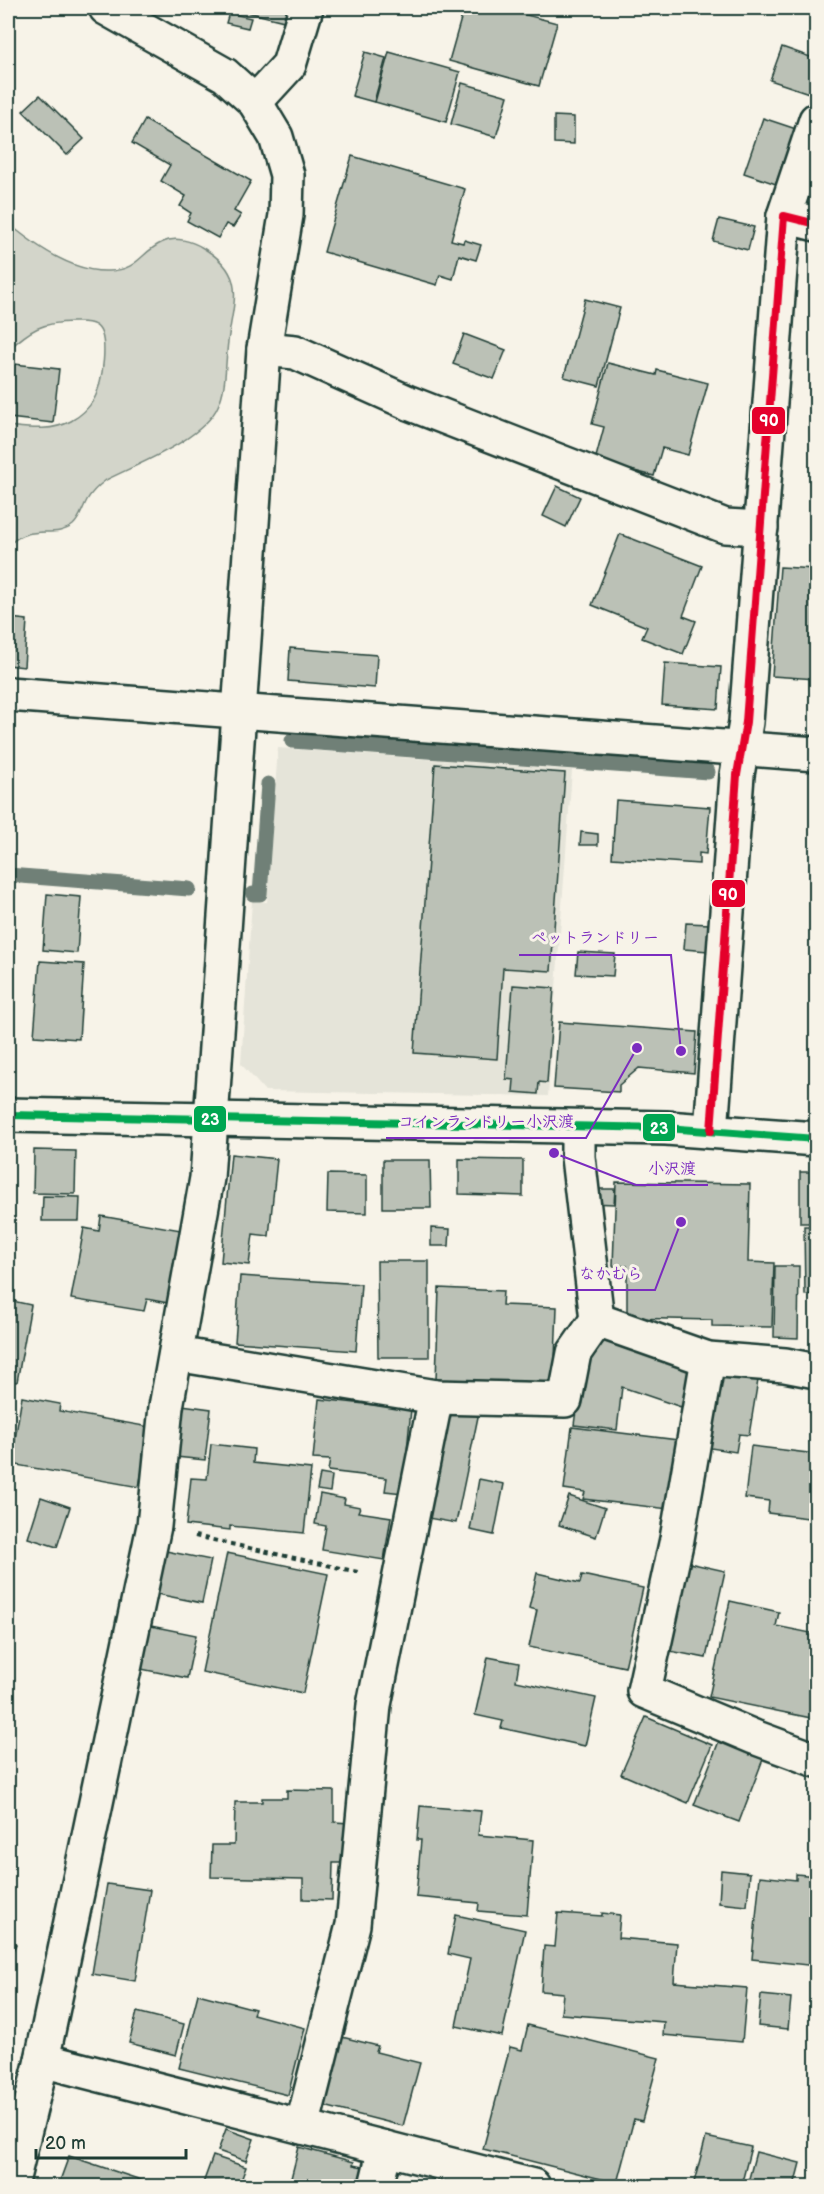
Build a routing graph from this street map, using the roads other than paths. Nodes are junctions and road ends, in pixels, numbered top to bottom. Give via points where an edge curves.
1 (106, 8) edge
2 (306, 8) edge
3 (255, 102) junction
4 (816, 120) edge
5 (784, 216) junction
6 (816, 224) edge
7 (264, 349) junction
8 (760, 528) junction
9 (8, 694) edge
10 (239, 711) junction
11 (742, 748) junction
12 (816, 754) edge
13 (8, 1115) edge
14 (211, 1119) junction
15 (578, 1127) junction
16 (711, 1131) junction
17 (816, 1138) edge
18 (597, 1320) junction
19 (176, 1354) junction
20 (708, 1359) junction
21 (816, 1371) edge
22 (436, 1397) junction
23 (816, 1760) edge
24 (42, 2060) junction
25 (302, 2127) junction
26 (385, 2148) junction
27 (11, 2187) edge
28 (376, 2187) edge
29 (533, 2187) edge

1 - 3 street via 225,75
2 - 3 street via 289,65
3 - 7 street via 276,136 287,175 286,215
4 - 5 street
5 - 6 street
5 - 8 street
7 - 8 street via 295,352 409,403 726,526
7 - 10 street
8 - 11 street
9 - 10 street
10 - 11 street
10 - 14 street
11 - 12 street
11 - 16 street
13 - 14 street
14 - 15 street
14 - 19 street via 207,1178
15 - 16 street
15 - 18 street
16 - 17 street
18 - 20 street
18 - 22 street via 574,1353 565,1400
19 - 22 street
19 - 24 street via 166,1407 154,1526
20 - 21 street
20 - 23 street via 677,1539 644,1691
22 - 25 street via 374,1705 353,1924
24 - 25 street
24 - 27 street
25 - 26 street
26 - 28 street
26 - 29 street

